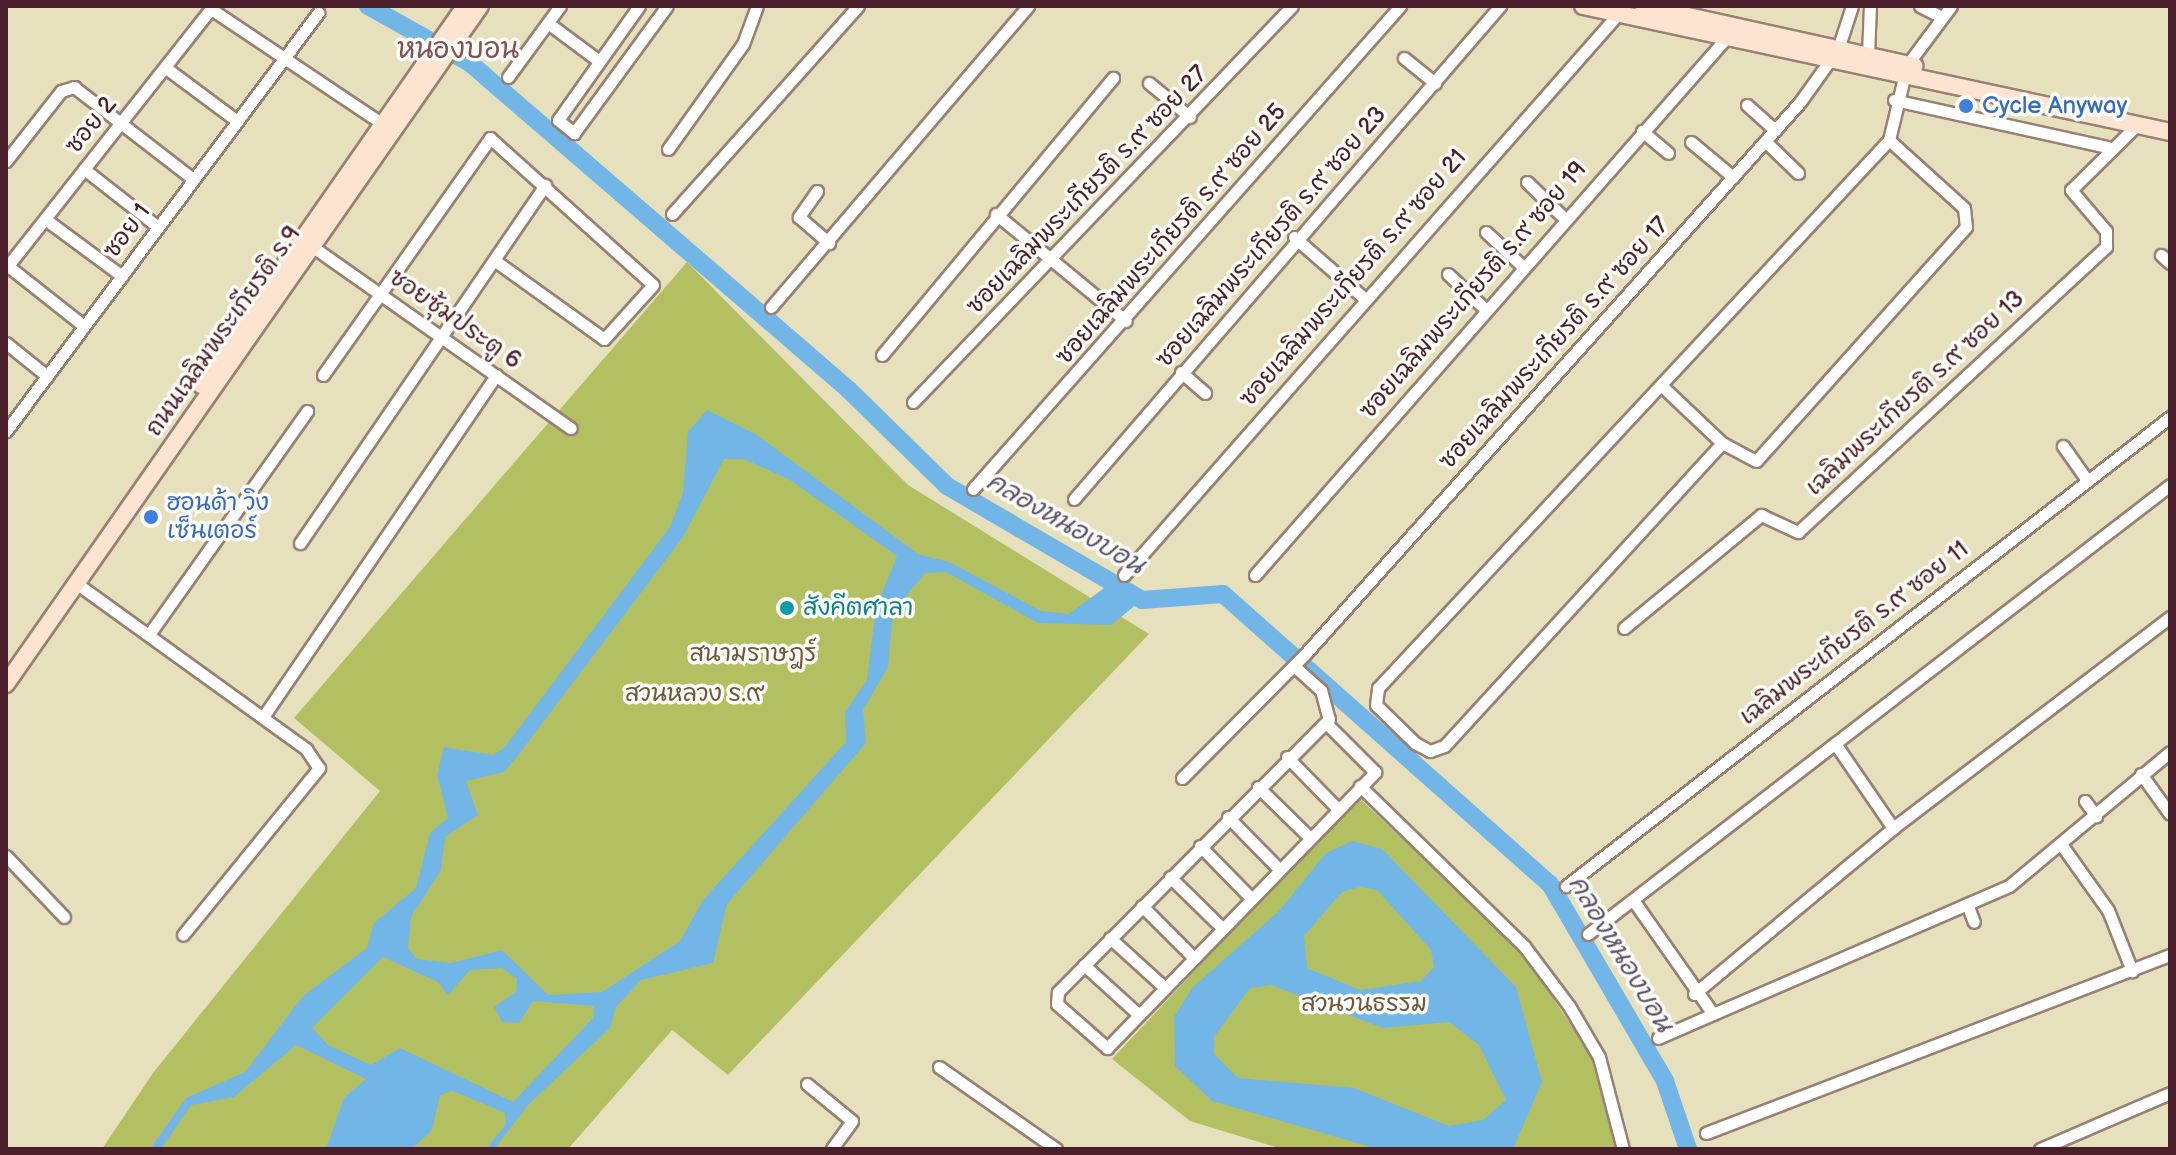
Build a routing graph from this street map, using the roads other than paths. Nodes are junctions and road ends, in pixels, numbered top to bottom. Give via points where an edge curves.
1 (465, 6) edge
2 (480, 6) edge
3 (560, 6) edge
4 (639, 6) edge
5 (667, 6) edge
6 (757, 6) edge
7 (858, 6) edge
8 (1028, 6) edge
9 (1292, 6) edge
10 (1400, 6) edge
11 (1500, 6) edge
12 (1583, 6) edge
13 (1643, 6) edge
14 (1852, 6) edge
15 (1870, 6) edge
16 (1920, 6) edge
17 (1951, 6) edge
18 (212, 8) edge
19 (1683, 10) edge
20 (318, 13) dead end
21 (1618, 14) junction
22 (1942, 17) junction
23 (548, 23) junction
24 (1727, 37) junction
25 (449, 41) junction
26 (1834, 54) junction
27 (1868, 55) junction
28 (284, 58) junction
29 (1404, 58) dead end
30 (599, 61) junction
31 (434, 64) junction
32 (166, 68) junction
33 (1906, 70) junction
34 (508, 77) dead end
35 (1113, 78) dead end
36 (1149, 83) dead end
37 (1435, 83) junction
38 (1894, 100) junction
39 (1747, 105) dead end
40 (1190, 117) junction
41 (237, 121) junction
42 (120, 122) junction
43 (2170, 123) edge
44 (384, 125) junction
45 (2137, 125) junction
46 (1775, 130) junction
47 (1642, 131) junction
48 (2170, 132) edge
49 (1889, 140) junction
50 (1765, 141) junction
51 (1691, 142) dead end
52 (2108, 147) junction
53 (668, 149) dead end
54 (1668, 153) dead end
55 (6, 161) edge
56 (84, 169) junction
57 (1798, 173) dead end
58 (1733, 177) junction
59 (193, 179) junction
60 (1527, 182) dead end
61 (545, 185) junction
62 (817, 191) dead end
63 (672, 214) dead end
64 (996, 214) junction
65 (1564, 218) junction
66 (45, 219) junction
67 (158, 227) junction
68 (1486, 232) dead end
69 (1294, 237) junction
70 (829, 243) junction
71 (313, 247) junction
72 (1051, 259) junction
73 (494, 260) junction
74 (1522, 266) junction
75 (7, 267) edge
76 (1448, 274) dead end
77 (122, 276) junction
78 (378, 293) junction
79 (1364, 298) junction
80 (771, 307) dead end
81 (1485, 309) junction
82 (1126, 321) junction
83 (84, 326) junction
84 (439, 336) junction
85 (6, 343) edge
86 (882, 355) dead end
87 (1181, 372) junction
88 (323, 375) dead end
89 (496, 375) junction
90 (47, 376) junction
91 (1664, 388) junction
92 (1205, 393) dead end
93 (913, 402) dead end
94 (307, 411) dead end
95 (2170, 417) edge
96 (8, 423) edge
97 (571, 428) dead end
98 (1722, 443) junction
99 (2063, 446) dead end
100 (2087, 480) junction
101 (2170, 485) edge
102 (973, 489) dead end
103 (1074, 499) dead end
104 (300, 543) dead end
105 (1124, 575) dead end
106 (1255, 575) dead end
107 (76, 583) junction
108 (2170, 617) edge
109 (1624, 628) dead end
110 (150, 633) junction
111 (1295, 665) junction
112 (6, 666) edge
113 (6, 684) edge
114 (263, 717) junction
115 (1326, 723) junction
116 (1836, 745) junction
117 (2170, 752) edge
118 (1287, 757) junction
119 (2141, 774) junction
120 (1182, 778) dead end
121 (1360, 786) junction
122 (1258, 787) junction
123 (2085, 801) dead end
124 (1337, 808) junction
125 (2170, 814) edge
126 (2096, 816) junction
127 (1228, 817) junction
128 (1893, 828) junction
129 (1309, 837) junction
130 (1200, 846) junction
131 (2063, 847) junction
132 (6, 856) edge
133 (1279, 869) junction
134 (1170, 877) junction
135 (1566, 886) dead end
136 (1251, 898) junction
137 (1633, 900) junction
138 (1967, 904) junction
139 (1142, 906) junction
140 (64, 917) dead end
141 (1974, 922) dead end
142 (1222, 928) junction
143 (1588, 934) dead end
144 (183, 935) dead end
145 (1110, 938) junction
146 (2170, 955) edge
147 (1194, 958) junction
148 (1084, 965) junction
149 (2132, 971) junction
150 (1165, 988) junction
151 (1694, 994) junction
152 (1713, 1014) junction
153 (1139, 1015) junction
154 (1658, 1038) dead end
155 (939, 1067) dead end
156 (807, 1084) dead end
157 (2170, 1093) edge
158 (1706, 1133) dead end
159 (1042, 1147) edge
160 (832, 1149) edge
161 (1056, 1149) edge
162 (1623, 1149) edge
163 (2040, 1149) edge

1 - 25 main road, ถนนเฉลิมพระเกียรติ ร.9
2 - 25 main road, ถนนเฉลิมพระเกียรติ ร.9
3 - 23 street
4 - 30 street
5 - 30 street via 574,133 558,120
6 - 53 street via 743,44
7 - 63 street
8 - 70 street
9 - 40 street, ซอยเฉลิมพระเกียรติ ร.๙ ซอย 27
10 - 82 street, ซอยเฉลิมพระเกียรติ ร.๙ ซอย 25
11 - 37 street, ซอยเฉลิมพระเกียรติ ร.๙ ซอย 23
12 - 21 main road
13 - 19 main road
14 - 26 street
15 - 27 street
16 - 22 street
17 - 22 street
18 - 28 street
18 - 32 street, ซอย 2
19 - 26 main road
20 - 28 street, ซอย 1
21 - 24 main road
21 - 79 street, ซอยเฉลิมพระเกียรติ ร.๙ ซอย 21
22 - 33 street
23 - 30 street
23 - 34 street
24 - 26 main road
24 - 47 street, ซอยเฉลิมพระเกียรติ ร.๙ ซอย 19
25 - 31 main road, ถนนเฉลิมพระเกียรติ ร.9
26 - 27 main road
26 - 33 main road
26 - 46 street, ซอยเฉลิมพระเกียรติ ร.๙ ซอย 17
27 - 33 main road
28 - 41 street, ซอย 1
28 - 44 street
29 - 37 street
31 - 44 main road, ถนนเฉลิมพระเกียรติ ร.9
31 - 71 main road, ถนนเฉลิมพระเกียรติ ร.9
32 - 41 street
32 - 42 street, ซอย 2
33 - 38 street
33 - 43 main road
33 - 45 main road
35 - 64 street
36 - 40 street
37 - 69 street, ซอยเฉลิมพระเกียรติ ร.๙ ซอย 23
38 - 49 street
38 - 52 street
39 - 46 street
40 - 72 street, ซอยเฉลิมพระเกียรติ ร.๙ ซอย 27
41 - 59 street, ซอย 1
42 - 55 street via 74,87 61,91
42 - 56 street, ซอย 2
42 - 59 street
44 - 112 main road, ถนนเฉลิมพระเกียรติ ร.9
45 - 48 main road
45 - 52 street, เฉลิมพระเกียรติ ร.๙ ซอย 13
46 - 50 street, ซอยเฉลิมพระเกียรติ ร.๙ ซอย 17
47 - 54 street
47 - 65 street, ซอยเฉลิมพระเกียรติ ร.๙ ซอย 19
49 - 91 street
49 - 98 street via 1964,208 1966,227 1756,461
50 - 57 street
50 - 58 street, ซอยเฉลิมพระเกียรติ ร.๙ ซอย 17
51 - 58 street
52 - 109 street, เฉลิมพระเกียรติ ร.๙ ซอย 13 via 2071,190 2106,231 2106,247 1798,532 1761,515
56 - 66 street, ซอย 2
56 - 67 street
58 - 111 street, ซอยเฉลิมพระเกียรติ ร.๙ ซอย 17
59 - 67 street, ซอย 1
60 - 65 street
61 - 73 street
61 - 73 street via 650,279 651,289 604,339
61 - 78 street via 486,140
62 - 70 street via 799,217
64 - 72 street
64 - 86 street
65 - 74 street, ซอยเฉลิมพระเกียรติ ร.๙ ซอย 19
66 - 75 street, ซอย 2
66 - 77 street
67 - 77 street, ซอย 1
68 - 74 street
69 - 79 street
69 - 87 street, ซอยเฉลิมพระเกียรติ ร.๙ ซอย 23
70 - 80 street
71 - 78 street, ซอยซุ้มประตู 6
71 - 107 main road, ถนนเฉลิมพระเกียรติ ร.9
72 - 82 street
72 - 93 street, ซอยเฉลิมพระเกียรติ ร.๙ ซอย 27
73 - 84 street
74 - 81 street, ซอยเฉลิมพระเกียรติ ร.๙ ซอย 19
75 - 83 street
76 - 81 street
77 - 83 street, ซอย 1
78 - 84 street, ซอยซุ้มประตู 6
78 - 88 street
79 - 105 street, ซอยเฉลิมพระเกียรติ ร.๙ ซอย 21
81 - 106 street, ซอยเฉลิมพระเกียรติ ร.๙ ซอย 19
82 - 102 street, ซอยเฉลิมพระเกียรติ ร.๙ ซอย 25
83 - 90 street, ซอย 1
84 - 89 street, ซอยซุ้มประตู 6
84 - 104 street
85 - 90 street
87 - 92 street
87 - 103 street, ซอยเฉลิมพระเกียรติ ร.๙ ซอย 23
89 - 97 street, ซอยซุ้มประตู 6
89 - 114 street
90 - 96 street, ซอย 1
91 - 98 street
91 - 98 street via 1378,688 1376,705 1415,743 1430,751 1444,746
94 - 110 street
95 - 100 street, เฉลิมพระเกียรติ ร.๙ ซอย 11
99 - 100 street
100 - 135 street, เฉลิมพระเกียรติ ร.๙ ซอย 11
101 - 116 street
107 - 110 street
107 - 113 main road, ถนนเฉลิมพระเกียรติ ร.9
108 - 128 street
110 - 114 street
111 - 115 street via 1321,690
111 - 120 street, ซอยเฉลิมพระเกียรติ ร.๙ ซอย 17
114 - 144 street via 317,759 316,778
115 - 118 street
115 - 121 street via 1375,772
116 - 128 street
116 - 137 street
117 - 119 street
118 - 122 street
118 - 124 street
119 - 125 street
119 - 126 street
121 - 124 street
121 - 162 street via 1524,946 1569,1006 1599,1057
122 - 127 street
122 - 129 street
123 - 126 street
124 - 129 street
126 - 131 street
127 - 130 street
127 - 133 street
128 - 151 street
129 - 133 street
130 - 134 street
130 - 136 street
131 - 138 street via 2009,886
131 - 149 street via 2108,910
132 - 140 street
133 - 136 street
134 - 139 street
134 - 142 street
136 - 142 street
137 - 143 street
137 - 151 street
138 - 141 street
138 - 152 street
139 - 145 street
139 - 147 street
142 - 147 street
145 - 148 street
145 - 150 street
146 - 149 street
147 - 150 street
148 - 153 street
148 - 153 street via 1058,992 1057,1004 1107,1048
149 - 158 street
150 - 153 street
151 - 152 street
152 - 154 street
155 - 159 street
156 - 160 street via 852,1121
157 - 163 street
159 - 161 street

